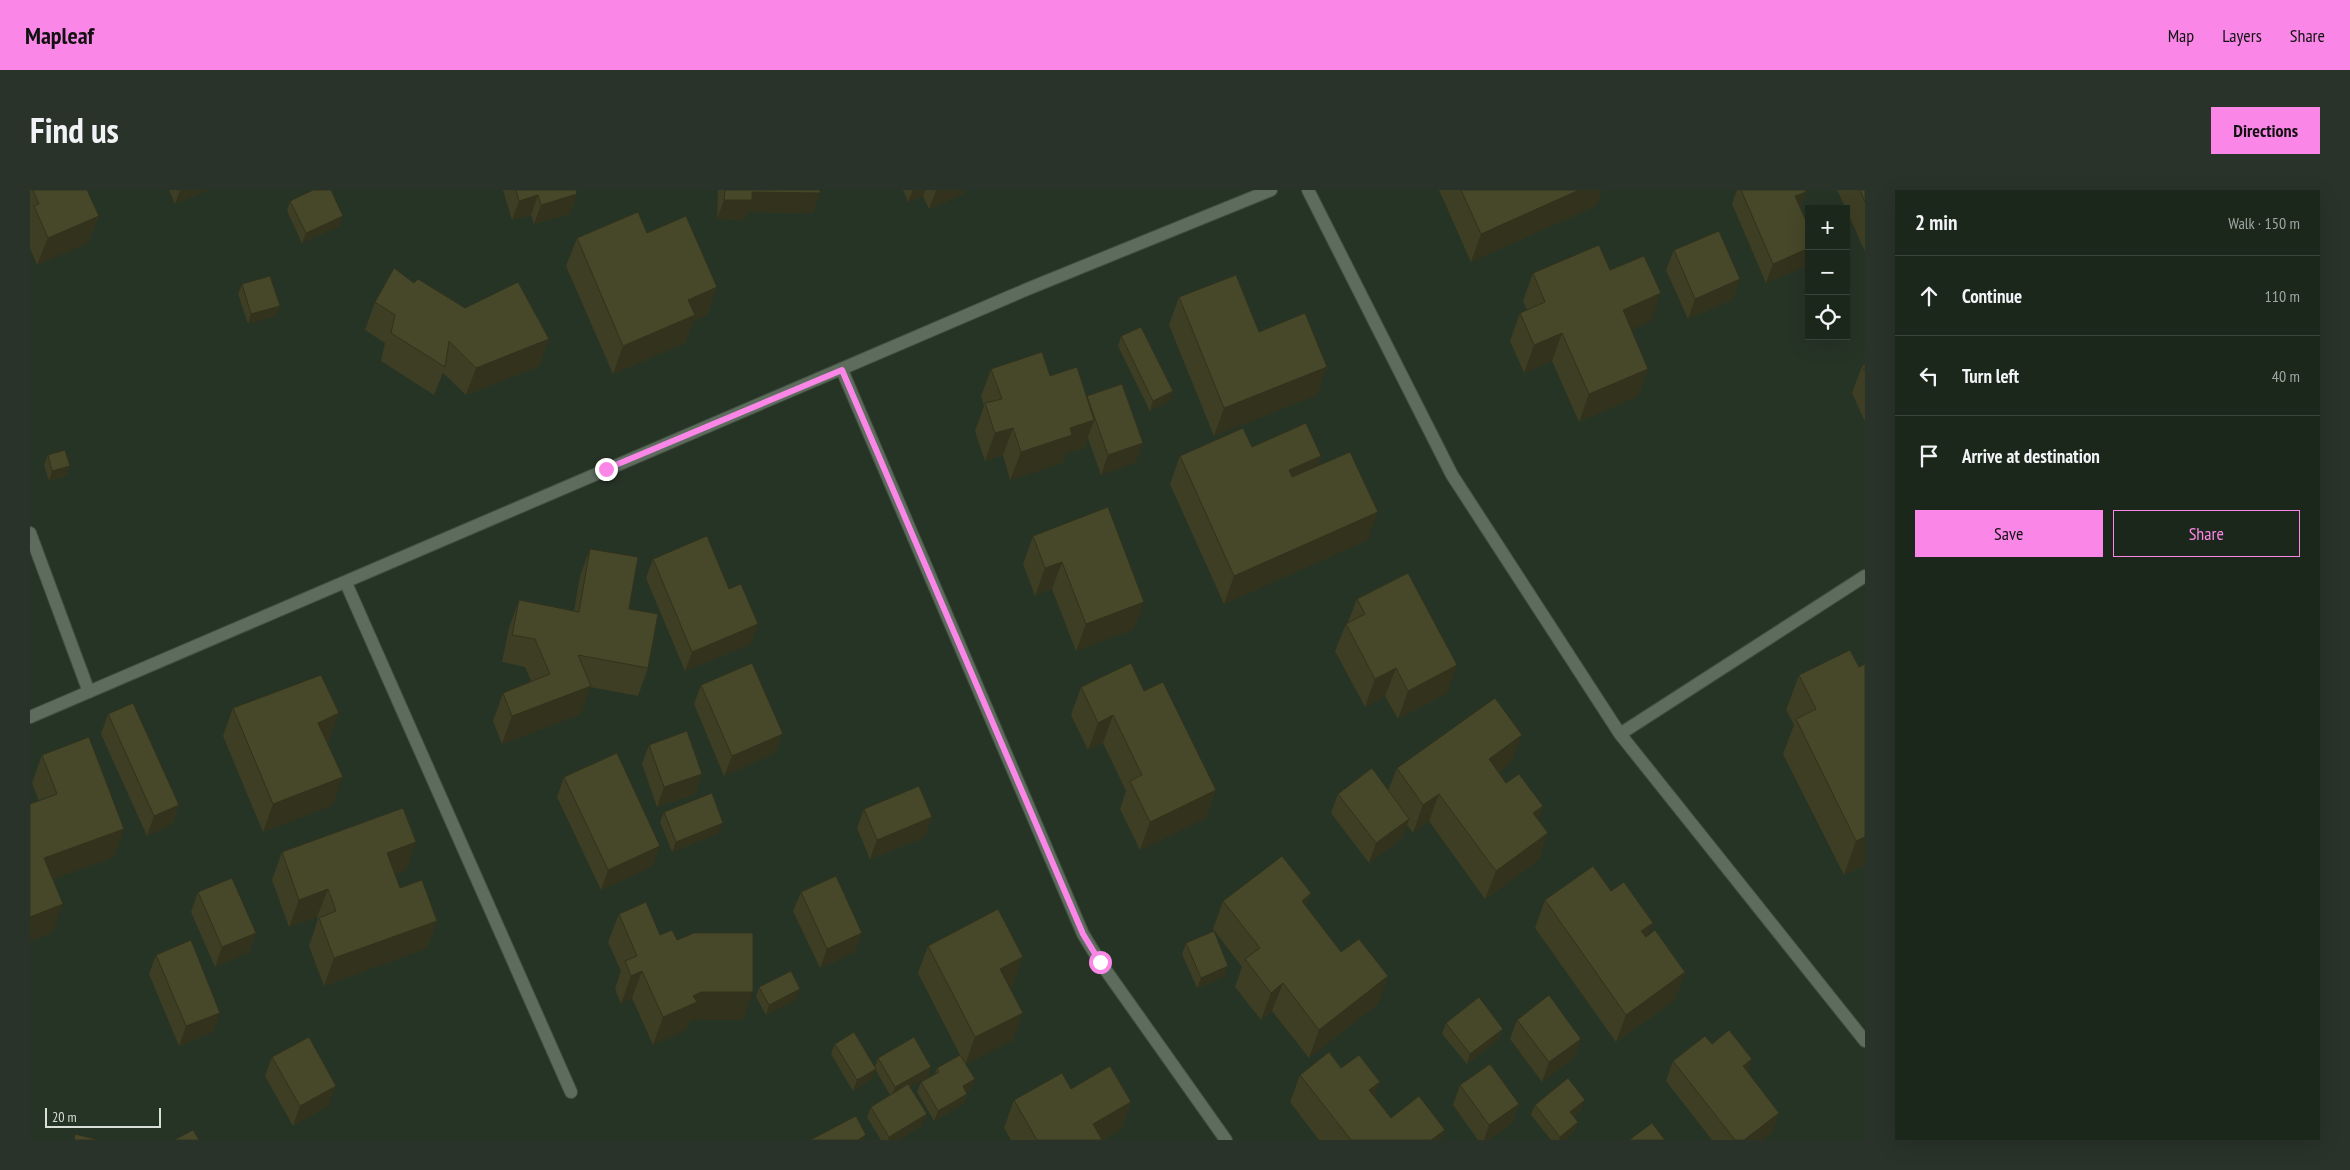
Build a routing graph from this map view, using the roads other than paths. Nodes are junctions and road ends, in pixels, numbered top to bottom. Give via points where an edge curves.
1 (1271, 190) edge
2 (1308, 190) edge
3 (842, 370) junction
4 (30, 533) edge
5 (1865, 576) edge
6 (346, 583) junction
7 (89, 692) junction
8 (30, 717) edge
9 (1620, 734) junction
10 (1865, 1041) edge
11 (571, 1092) dead end
12 (1226, 1140) edge

1 - 3 street via 1039,284
2 - 9 street via 1452,476
3 - 6 street
3 - 12 street via 1083,934
4 - 7 street
5 - 9 street
6 - 7 street
6 - 11 street
7 - 8 street
9 - 10 street

